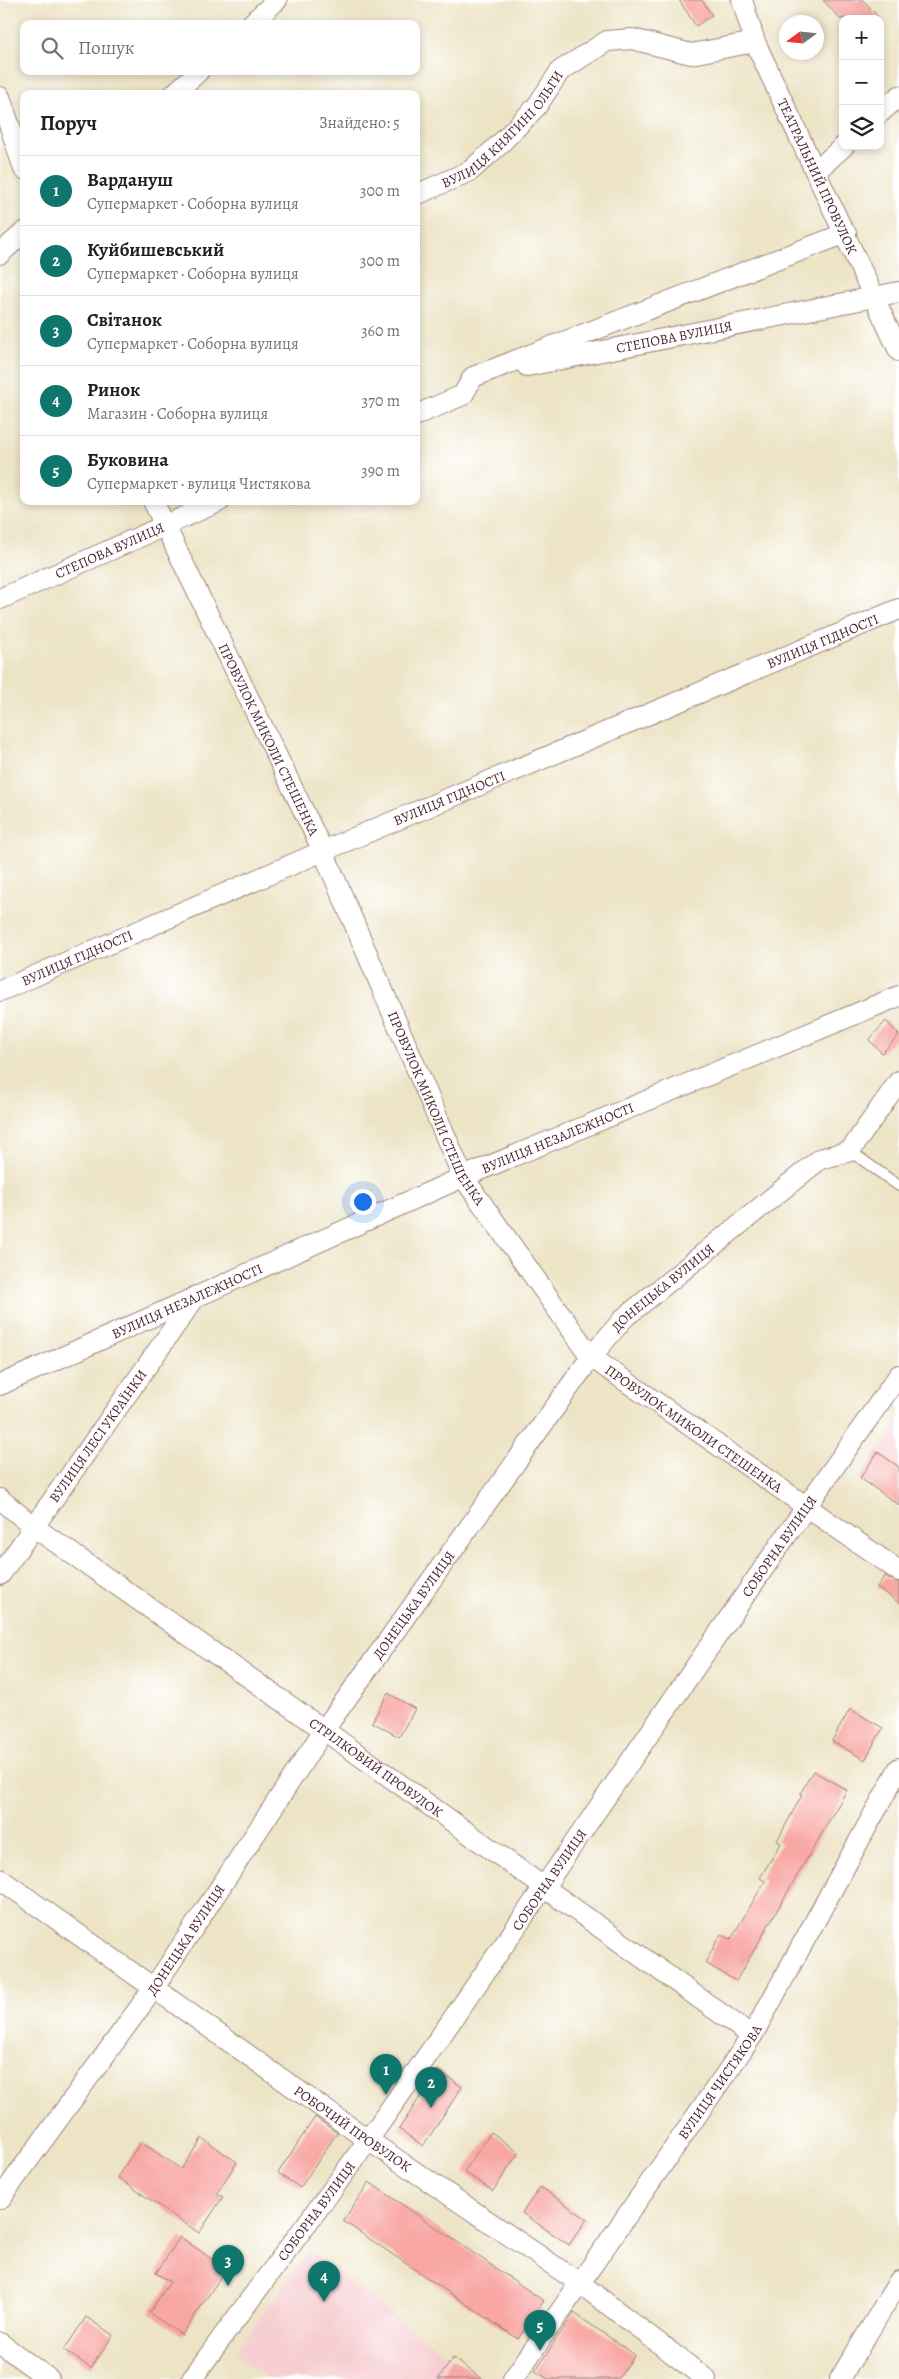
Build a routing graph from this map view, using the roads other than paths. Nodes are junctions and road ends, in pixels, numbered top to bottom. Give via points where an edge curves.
1 (277, 0) edge
2 (742, 0) edge
3 (255, 20) edge
4 (755, 42) junction
5 (195, 75) edge
6 (178, 90) edge
7 (899, 96) edge
8 (0, 97) edge
9 (884, 109) edge
10 (840, 150) edge
11 (20, 157) edge
12 (816, 171) junction
13 (420, 193) edge
14 (846, 233) junction
15 (20, 236) edge
16 (0, 254) edge
17 (899, 292) edge
18 (874, 298) junction
19 (899, 351) edge
20 (473, 377) junction
21 (420, 413) edge
22 (155, 505) edge
23 (211, 505) edge
24 (165, 525) junction
25 (0, 599) edge
26 (899, 609) edge
27 (323, 851) junction
28 (0, 991) edge
29 (899, 996) edge
30 (899, 1081) edge
31 (850, 1151) junction
32 (463, 1177) junction
33 (898, 1182) edge
34 (196, 1296) junction
35 (591, 1357) junction
36 (899, 1375) edge
37 (0, 1384) edge
38 (0, 1499) edge
39 (807, 1505) junction
40 (34, 1527) junction
41 (899, 1571) edge
42 (0, 1575) edge
43 (324, 1730) junction
44 (899, 1768) edge
45 (0, 1879) edge
46 (545, 1888) junction
47 (153, 1988) junction
48 (752, 2036) junction
49 (368, 2140) junction
50 (0, 2199) edge
51 (899, 2281) edge
52 (581, 2284) junction
53 (0, 2343) edge
54 (49, 2379) edge
55 (192, 2379) edge
56 (513, 2379) edge
57 (706, 2379) edge
58 (840, 2379) edge

1 - 3 street
2 - 4 street, ТЕАТРАЛЬНИЙ ПРОВУЛОК
4 - 12 street, ТЕАТРАЛЬНИЙ ПРОВУЛОК
4 - 13 street, ВУЛИЦЯ КНЯГИНІ ОЛЬГИ via 691,54 632,38 607,42 560,71 537,106 470,171
5 - 6 street
7 - 9 street
8 - 11 street
10 - 12 street
12 - 14 street, ТЕАТРАЛЬНИЙ ПРОВУЛОК
14 - 18 street, ТЕАТРАЛЬНИЙ ПРОВУЛОК
14 - 20 street, СТЕПОВА ВУЛИЦЯ
15 - 16 street
17 - 18 street
18 - 19 street, ТЕАТРАЛЬНИЙ ПРОВУЛОК
18 - 20 street, СТЕПОВА ВУЛИЦЯ
20 - 21 street via 463,394
22 - 24 street, ПРОВУЛОК МИКОЛИ СТЕШЕНКА
23 - 24 street, СТЕПОВА ВУЛИЦЯ
24 - 25 street, СТЕПОВА ВУЛИЦЯ
24 - 27 street, ПРОВУЛОК МИКОЛИ СТЕШЕНКА
26 - 27 street, ВУЛИЦЯ ГІДНОСТІ
27 - 28 street, ВУЛИЦЯ ГІДНОСТІ
27 - 32 street, ПРОВУЛОК МИКОЛИ СТЕШЕНКА
29 - 32 street, ВУЛИЦЯ НЕЗАЛЕЖНОСТІ
30 - 31 street
31 - 33 lane
31 - 35 street, ДОНЕЦЬКА ВУЛИЦЯ via 820,1159 624,1318
32 - 34 street, ВУЛИЦЯ НЕЗАЛЕЖНОСТІ
32 - 35 street, ПРОВУЛОК МИКОЛИ СТЕШЕНКА
34 - 37 street, ВУЛИЦЯ НЕЗАЛЕЖНОСТІ
34 - 40 street, ВУЛИЦЯ ЛЕСІ УКРАЇНКИ
35 - 39 street, ПРОВУЛОК МИКОЛИ СТЕШЕНКА
35 - 43 street, ДОНЕЦЬКА ВУЛИЦЯ
36 - 39 street, СОБОРНА ВУЛИЦЯ
38 - 40 street, СТРІЛКОВИЙ ПРОВУЛОК
39 - 41 street, ПРОВУЛОК МИКОЛИ СТЕШЕНКА
39 - 46 street, СОБОРНА ВУЛИЦЯ
40 - 42 street, ВУЛИЦЯ ЛЕСІ УКРАЇНКИ
40 - 43 street, СТРІЛКОВИЙ ПРОВУЛОК
43 - 46 street, СТРІЛКОВИЙ ПРОВУЛОК
43 - 47 street, ДОНЕЦЬКА ВУЛИЦЯ
44 - 48 street, ВУЛИЦЯ ЧИСТЯКОВА
45 - 47 street, РОБОЧИЙ ПРОВУЛОК
46 - 48 street, СТРІЛКОВИЙ ПРОВУЛОК
46 - 49 street, СОБОРНА ВУЛИЦЯ
47 - 49 street, РОБОЧИЙ ПРОВУЛОК
47 - 50 street, ДОНЕЦЬКА ВУЛИЦЯ
48 - 52 street, ВУЛИЦЯ ЧИСТЯКОВА
49 - 52 street, РОБОЧИЙ ПРОВУЛОК
49 - 55 street, СОБОРНА ВУЛИЦЯ
51 - 58 street
52 - 56 street, ВУЛИЦЯ ЧИСТЯКОВА
52 - 57 street, РОБОЧИЙ ПРОВУЛОК
53 - 54 street

